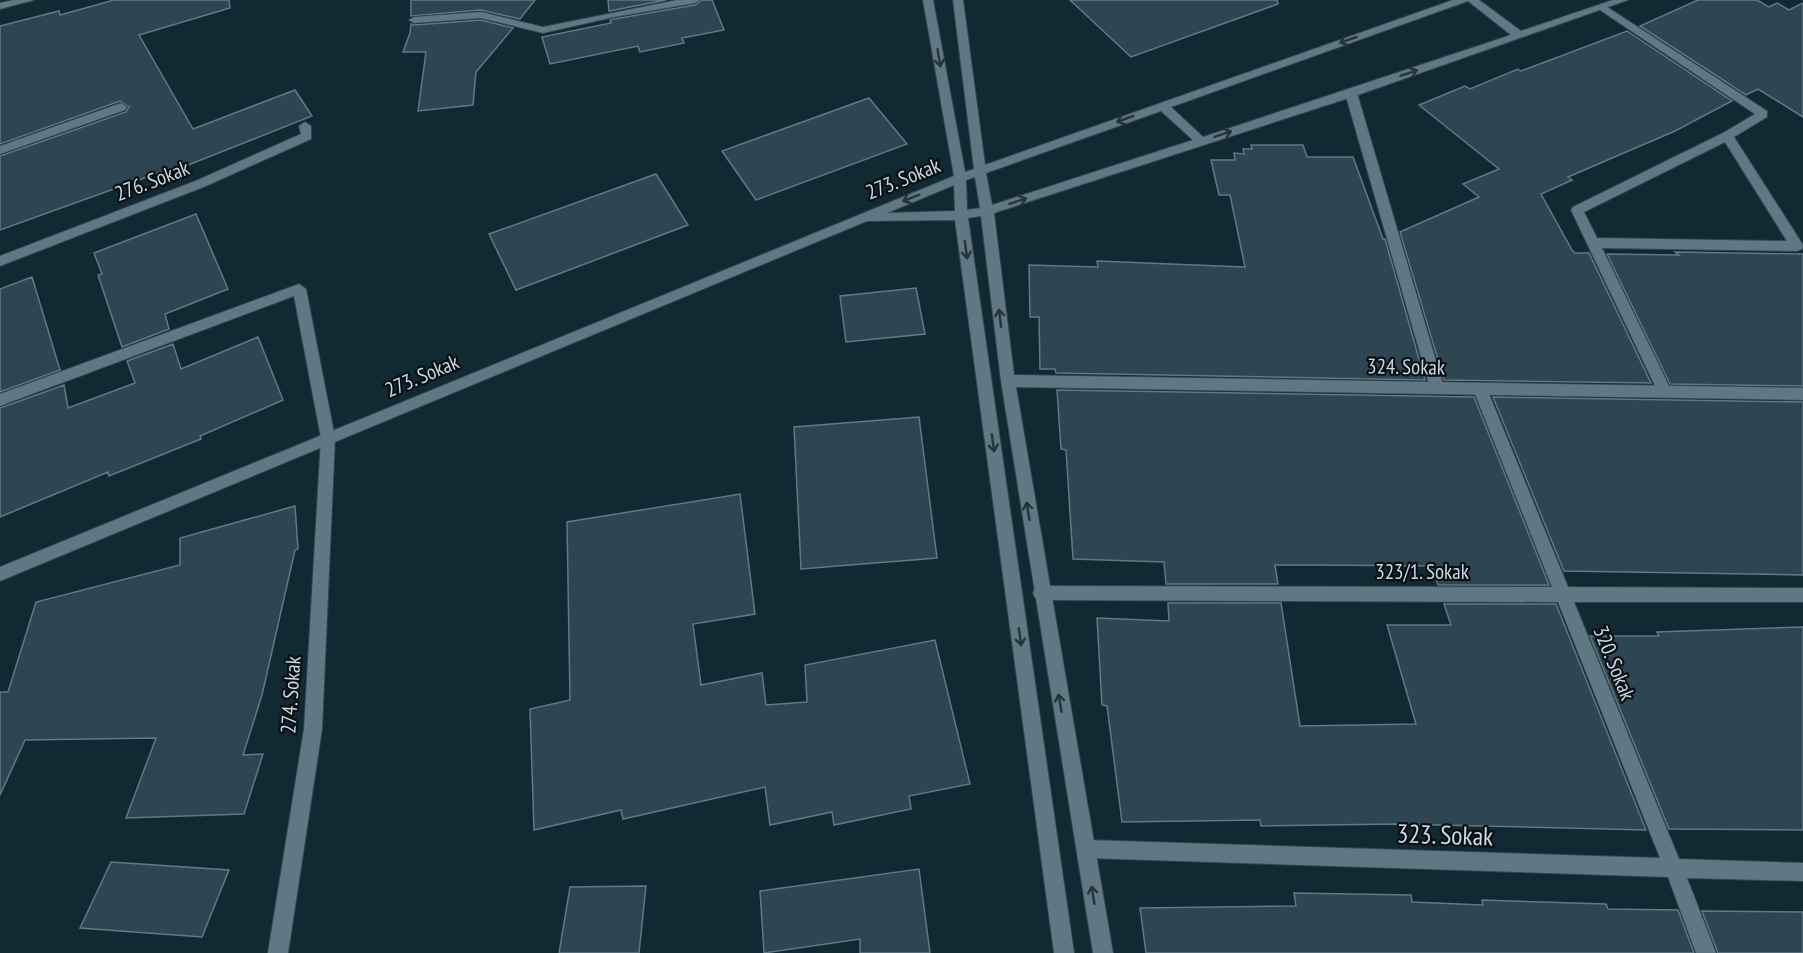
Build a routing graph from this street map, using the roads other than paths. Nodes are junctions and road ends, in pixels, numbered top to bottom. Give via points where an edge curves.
1 (29, 0) edge
2 (695, 0) edge
3 (928, 0) edge
4 (958, 0) edge
5 (1463, 0) edge
6 (1472, 0) edge
7 (1623, 0) edge
8 (0, 6) edge
9 (1604, 8) junction
10 (414, 20) dead end
11 (1520, 36) junction
12 (1352, 93) junction
13 (1163, 106) junction
14 (121, 107) dead end
15 (304, 126) dead end
16 (1727, 136) junction
17 (1201, 141) junction
18 (0, 150) edge
19 (980, 171) junction
20 (960, 178) junction
21 (987, 211) junction
22 (961, 215) junction
23 (862, 219) junction
24 (1593, 243) junction
25 (1800, 247) edge
26 (0, 261) edge
27 (1008, 381) junction
28 (1437, 388) junction
29 (1480, 389) junction
30 (1665, 392) junction
31 (1803, 394) edge
32 (0, 400) edge
33 (328, 438) junction
34 (0, 574) edge
35 (1041, 593) junction
36 (1561, 593) junction
37 (1803, 595) edge
38 (1086, 849) junction
39 (1674, 868) junction
40 (1803, 872) edge
41 (278, 953) edge
42 (1064, 953) edge
43 (1103, 953) edge
44 (1706, 953) edge

1 - 8 street
2 - 10 street via 543,30 481,15
3 -> 20 street
4 - 19 street
5 -> 13 street, 273. Sokak
6 - 11 street
7 - 9 street, 273. Sokak
9 - 11 street, 273. Sokak
9 - 16 street via 1763,114
12 -> 11 street, 273. Sokak
17 -> 12 street, 273. Sokak
12 - 28 street
13 - 17 street
13 -> 19 street, 273. Sokak
14 - 18 street
15 - 26 street, 276. Sokak via 307,136 202,183
16 - 24 street via 1577,210
16 - 25 street
21 -> 17 street, 273. Sokak
19 - 20 street, 273. Sokak
19 - 21 street
20 - 22 street
20 -> 23 street, 273. Sokak
21 - 22 street, 273. Sokak
27 -> 21 street
22 - 23 street, 273. Sokak
22 -> 42 street
23 - 33 street, 273. Sokak
24 - 25 street
24 - 30 street
27 - 28 street, 324. Sokak
35 -> 27 street
28 - 29 street, 324. Sokak
29 - 30 street, 324. Sokak
29 - 36 street, 320. Sokak
30 - 31 street, 324. Sokak
32 - 33 street, 274. Sokak via 299,289
33 - 34 street, 273. Sokak
33 - 41 street, 274. Sokak via 313,729
35 - 36 street, 323/1. Sokak
38 -> 35 street
36 - 37 street, 323/1. Sokak
36 - 39 street, 320. Sokak
38 - 39 street, 323. Sokak
43 -> 38 street
39 - 40 street, 323. Sokak
39 - 44 street, 320. Sokak

